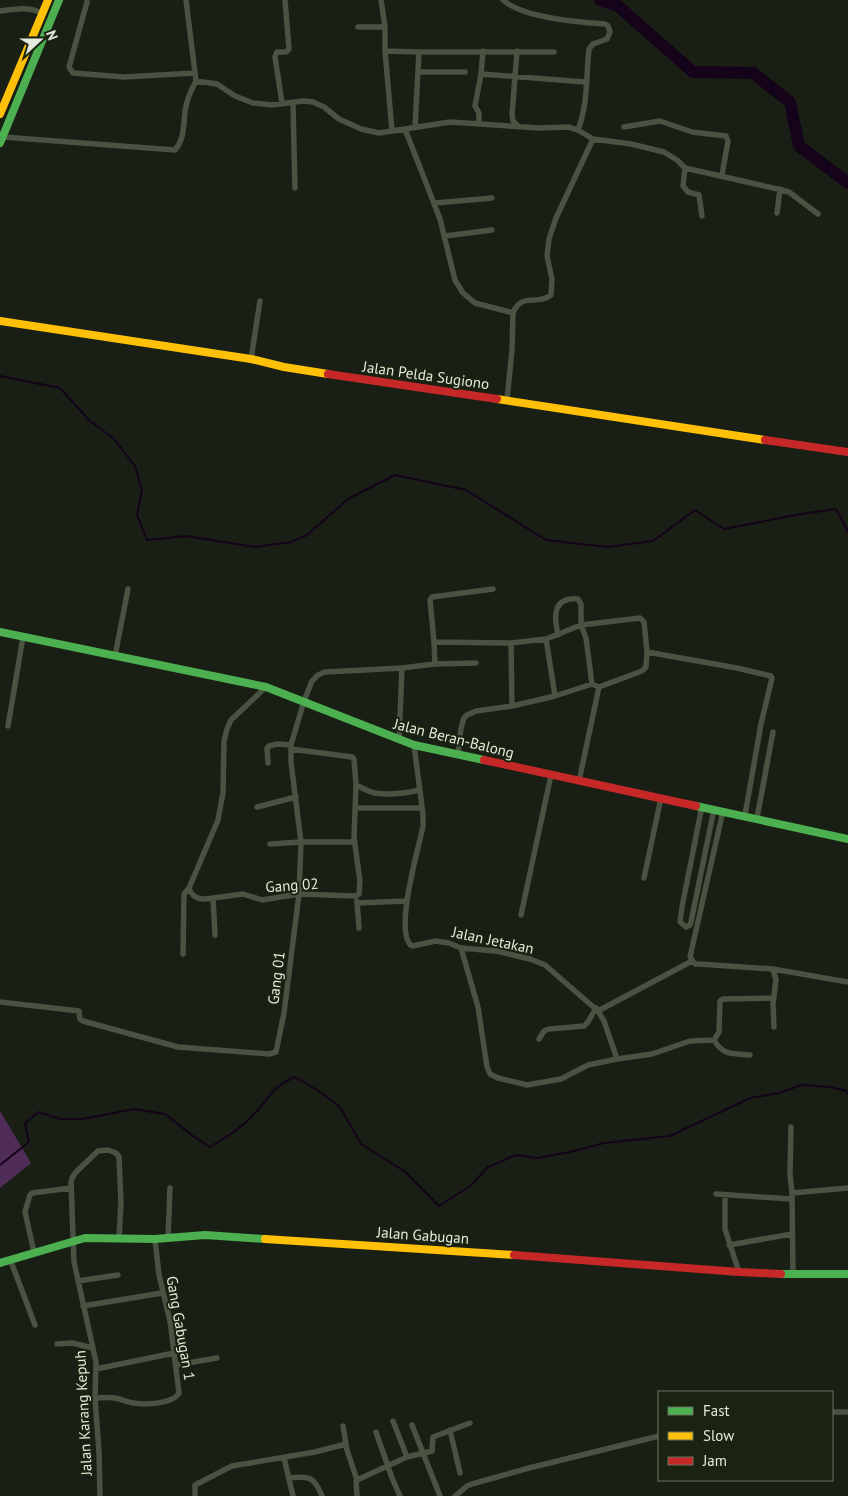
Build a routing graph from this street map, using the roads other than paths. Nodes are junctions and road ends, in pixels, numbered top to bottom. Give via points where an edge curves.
1 (48, 0) edge
2 (59, 0) edge
3 (186, 0) edge
4 (285, 0) edge
5 (381, 0) edge
6 (503, 0) edge
7 (85, 1) edge
8 (0, 11) edge
9 (43, 14) junction
10 (358, 27) dead end
11 (385, 27) junction
12 (385, 51) junction
13 (483, 51) junction
14 (518, 51) junction
15 (420, 52) junction
16 (554, 52) dead end
17 (420, 72) junction
18 (465, 72) dead end
19 (195, 73) junction
20 (481, 74) junction
21 (515, 77) junction
22 (196, 81) junction
23 (585, 82) junction
24 (5, 101) junction
25 (293, 102) junction
26 (282, 103) junction
27 (15, 105) junction
28 (0, 114) edge
29 (479, 124) junction
30 (518, 126) junction
31 (624, 126) dead end
32 (415, 127) junction
33 (405, 129) junction
34 (578, 130) junction
35 (392, 131) junction
36 (593, 139) junction
37 (1, 140) edge
38 (685, 168) junction
39 (722, 175) junction
40 (296, 188) dead end
41 (780, 190) junction
42 (492, 198) dead end
43 (435, 203) junction
44 (778, 213) dead end
45 (818, 214) dead end
46 (702, 216) dead end
47 (492, 230) dead end
48 (445, 236) junction
49 (260, 301) dead end
50 (513, 313) junction
51 (0, 321) edge
52 (251, 359) junction
53 (507, 400) junction
54 (848, 452) edge
55 (128, 589) dead end
56 (494, 589) dead end
57 (581, 625) junction
58 (0, 632) edge
59 (558, 635) junction
60 (23, 637) junction
61 (546, 639) junction
62 (434, 642) junction
63 (511, 643) junction
64 (647, 652) junction
65 (115, 656) junction
66 (476, 663) dead end
67 (434, 664) junction
68 (402, 668) junction
69 (592, 684) junction
70 (599, 686) junction
71 (266, 687) junction
72 (555, 696) junction
73 (304, 701) junction
74 (512, 706) junction
75 (8, 726) dead end
76 (772, 732) dead end
77 (399, 740) junction
78 (414, 745) junction
79 (291, 747) junction
80 (458, 755) junction
81 (268, 763) dead end
82 (551, 775) junction
83 (579, 781) junction
84 (356, 785) junction
85 (420, 790) junction
86 (296, 797) junction
87 (661, 798) junction
88 (257, 806) dead end
89 (702, 806) junction
90 (356, 808) junction
91 (422, 808) junction
92 (714, 809) junction
93 (723, 811) junction
94 (744, 815) junction
95 (757, 818) junction
96 (848, 839) edge
97 (301, 842) junction
98 (355, 842) junction
99 (270, 844) dead end
100 (644, 878) dead end
101 (189, 888) junction
102 (299, 894) junction
103 (213, 898) junction
104 (356, 900) junction
105 (407, 901) junction
106 (521, 915) dead end
107 (359, 928) dead end
108 (215, 935) dead end
109 (461, 948) junction
110 (183, 954) dead end
111 (692, 961) junction
112 (773, 969) junction
113 (848, 982) edge
114 (774, 998) junction
115 (0, 1002) edge
116 (597, 1010) junction
117 (774, 1026) dead end
118 (539, 1038) dead end
119 (714, 1040) junction
120 (750, 1055) dead end
121 (617, 1059) junction
122 (791, 1127) dead end
123 (71, 1188) junction
124 (170, 1188) dead end
125 (848, 1188) edge
126 (716, 1194) dead end
127 (725, 1195) junction
128 (792, 1196) junction
129 (792, 1234) junction
130 (119, 1238) junction
131 (168, 1238) junction
132 (155, 1239) junction
133 (73, 1241) junction
134 (730, 1245) junction
135 (34, 1252) junction
136 (10, 1260) junction
137 (0, 1263) edge
138 (739, 1272) junction
139 (793, 1274) junction
140 (848, 1274) edge
141 (118, 1275) dead end
142 (78, 1281) junction
143 (162, 1293) junction
144 (83, 1306) junction
145 (35, 1325) dead end
146 (57, 1344) dead end
147 (92, 1348) junction
148 (174, 1353) junction
149 (217, 1358) dead end
150 (176, 1365) junction
151 (96, 1369) junction
152 (95, 1398) junction
153 (833, 1412) edge
154 (848, 1412) edge
155 (393, 1421) dead end
156 (470, 1423) dead end
157 (412, 1425) dead end
158 (343, 1426) dead end
159 (450, 1430) junction
160 (376, 1432) dead end
161 (658, 1436) edge
162 (346, 1444) junction
163 (422, 1453) junction
164 (407, 1456) junction
165 (284, 1458) junction
166 (388, 1465) junction
167 (460, 1472) dead end
168 (288, 1478) junction
169 (357, 1480) junction
170 (100, 1496) edge
171 (195, 1496) edge
172 (293, 1496) edge
173 (322, 1496) edge
174 (357, 1496) edge
175 (400, 1496) edge
176 (440, 1496) edge
177 (455, 1496) edge

1 - 9 main road
2 - 27 main road
3 - 19 street
4 - 26 street via 289,49 277,52 276,57
5 - 11 street
6 - 23 street via 521,11 608,26 607,39 589,49
7 - 19 street via 69,67 74,74 124,77
8 - 9 street via 29,9
9 - 24 main road
10 - 11 street
11 - 12 street
12 - 15 street
12 - 35 street
13 - 14 street
13 - 15 street
13 - 20 street
14 - 16 street
14 - 21 street
15 - 17 street
17 - 18 street
17 - 32 street
19 - 22 street
20 - 21 street
20 - 29 street via 475,106
21 - 23 street
21 - 30 street via 512,115
22 - 26 street via 217,84 253,103
22 - 37 street via 185,110 181,143 175,150
23 - 34 street via 582,120
24 - 27 main road
24 - 28 main road
25 - 26 street
25 - 35 street via 313,102 361,129 379,133
25 - 40 street
27 - 37 main road
29 - 30 street
29 - 32 street via 450,122
30 - 34 street
31 - 39 street via 660,121 692,132 726,136
32 - 33 street
33 - 35 street
33 - 43 street
34 - 36 street
36 - 38 street via 664,152
36 - 50 street via 549,238 547,256 552,280 551,295 546,299 525,300
38 - 39 street
38 - 46 street via 683,186 688,192 699,195
39 - 41 street
41 - 44 street
41 - 45 street via 789,192
42 - 43 street
43 - 48 street
47 - 48 street
48 - 50 street via 455,280 463,293 475,303
49 - 52 street
50 - 53 street
51 - 52 main road, Jalan Pelda Sugiono
52 - 53 main road, Jalan Pelda Sugiono via 284,367
53 - 54 main road, Jalan Pelda Sugiono
55 - 65 street
56 - 62 street via 432,597
57 - 59 street
57 - 59 street via 580,601 575,598 563,602 554,617
57 - 64 street via 640,618 644,622
57 - 69 street via 586,638
58 - 60 main road, Jalan Beran-Balong
59 - 61 street
60 - 65 main road, Jalan Beran-Balong
60 - 75 street
61 - 63 street
61 - 72 street
62 - 63 street
62 - 67 street
63 - 74 street
64 - 70 street via 646,667 642,671
64 - 94 street via 772,677
65 - 71 main road, Jalan Beran-Balong
66 - 67 street, Gang 01
67 - 68 street, Gang 01
68 - 73 street, Gang 01 via 325,672 312,681
68 - 77 street
69 - 70 street
69 - 72 street
70 - 83 street
71 - 73 main road, Jalan Beran-Balong
71 - 101 street via 231,720 227,729 224,793 218,820
72 - 74 street
73 - 77 main road, Jalan Beran-Balong
73 - 79 street, Gang 01
74 - 80 street via 467,715 461,728
76 - 95 street
77 - 78 main road, Jalan Beran-Balong
78 - 80 main road, Jalan Beran-Balong
78 - 85 street, Jalan Jetakan
79 - 81 street via 269,746
79 - 84 street via 352,757
79 - 86 street, Gang 01
80 - 82 main road, Jalan Beran-Balong
82 - 83 main road, Jalan Beran-Balong
82 - 106 street
83 - 87 main road, Jalan Beran-Balong
84 - 85 street via 375,793
84 - 90 street
85 - 91 street, Jalan Jetakan
86 - 88 street
86 - 97 street, Gang 01
87 - 89 main road, Jalan Beran-Balong
87 - 100 street
89 - 92 main road, Jalan Beran-Balong
89 - 92 street via 680,922 686,927 691,922
90 - 91 street
90 - 98 street
91 - 105 street, Jalan Jetakan via 423,826
92 - 93 main road, Jalan Beran-Balong
93 - 94 main road, Jalan Beran-Balong
93 - 111 street via 690,953
94 - 95 main road, Jalan Beran-Balong
95 - 96 main road, Jalan Beran-Balong
97 - 98 street
97 - 99 street
97 - 102 street, Gang 01
98 - 104 street via 360,892
101 - 103 street via 192,896 198,899
101 - 110 street via 183,899
102 - 103 street, Gang 02 via 262,900 243,894
102 - 104 street, Gang 02
102 - 115 street, Gang 01 via 276,1052 178,1047 83,1021 79,1011
103 - 108 street
104 - 105 street, Gang 02
104 - 107 street
105 - 109 street, Jalan Jetakan via 404,917 407,943 412,946 436,941
109 - 116 street, Jalan Jetakan via 530,958 545,965
109 - 121 street via 478,1007 490,1074 527,1085 561,1078 588,1065
111 - 112 street
111 - 116 street
112 - 113 street
112 - 114 street via 776,980
114 - 117 street
114 - 119 street via 723,999 719,1004 720,1030
116 - 118 street via 584,1026 549,1029
116 - 121 street, Jalan Jetakan
119 - 120 street via 726,1053
119 - 121 street via 690,1041 652,1054
122 - 128 street
123 - 130 street via 72,1178 98,1151 116,1152 120,1171
123 - 133 street, Jalan Karang Kepuh
123 - 135 street via 30,1195 25,1212
124 - 131 street
125 - 128 street
126 - 127 street
127 - 128 street
127 - 134 street via 725,1229
128 - 129 street
129 - 134 street
129 - 139 street
130 - 132 main road, Jalan Gabugan
130 - 133 main road, Jalan Gabugan
131 - 132 main road, Jalan Gabugan
131 - 138 main road, Jalan Gabugan via 205,1236 299,1241
132 - 143 street, Gang Gabugan 1
133 - 135 main road, Jalan Gabugan
133 - 142 street, Jalan Karang Kepuh
134 - 138 street
135 - 136 main road, Jalan Gabugan
136 - 137 main road, Jalan Gabugan
136 - 145 street
138 - 139 main road, Jalan Gabugan
139 - 140 main road, Jalan Gabugan
141 - 142 street
142 - 144 street, Jalan Karang Kepuh
143 - 144 street
143 - 148 street, Gang Gabugan 1
144 - 147 street, Jalan Karang Kepuh
146 - 147 street via 72,1343
147 - 151 street, Jalan Karang Kepuh
148 - 150 street, Gang Gabugan 1
148 - 151 street
149 - 150 street
150 - 152 street, Gang Gabugan 1 via 179,1393 173,1399 149,1404
151 - 152 street, Jalan Karang Kepuh
152 - 170 street, Jalan Karang Kepuh
153 - 154 street
155 - 164 street
156 - 159 street
157 - 163 street
158 - 162 street
159 - 163 street via 433,1438 432,1451
159 - 167 street
160 - 166 street
161 - 177 street via 467,1486
162 - 165 street
162 - 169 street
163 - 164 street
163 - 176 street
164 - 166 street
165 - 168 street
165 - 171 street via 232,1466 196,1485
166 - 169 street
166 - 175 street
168 - 172 street
168 - 173 street via 306,1476 316,1483
169 - 174 street

